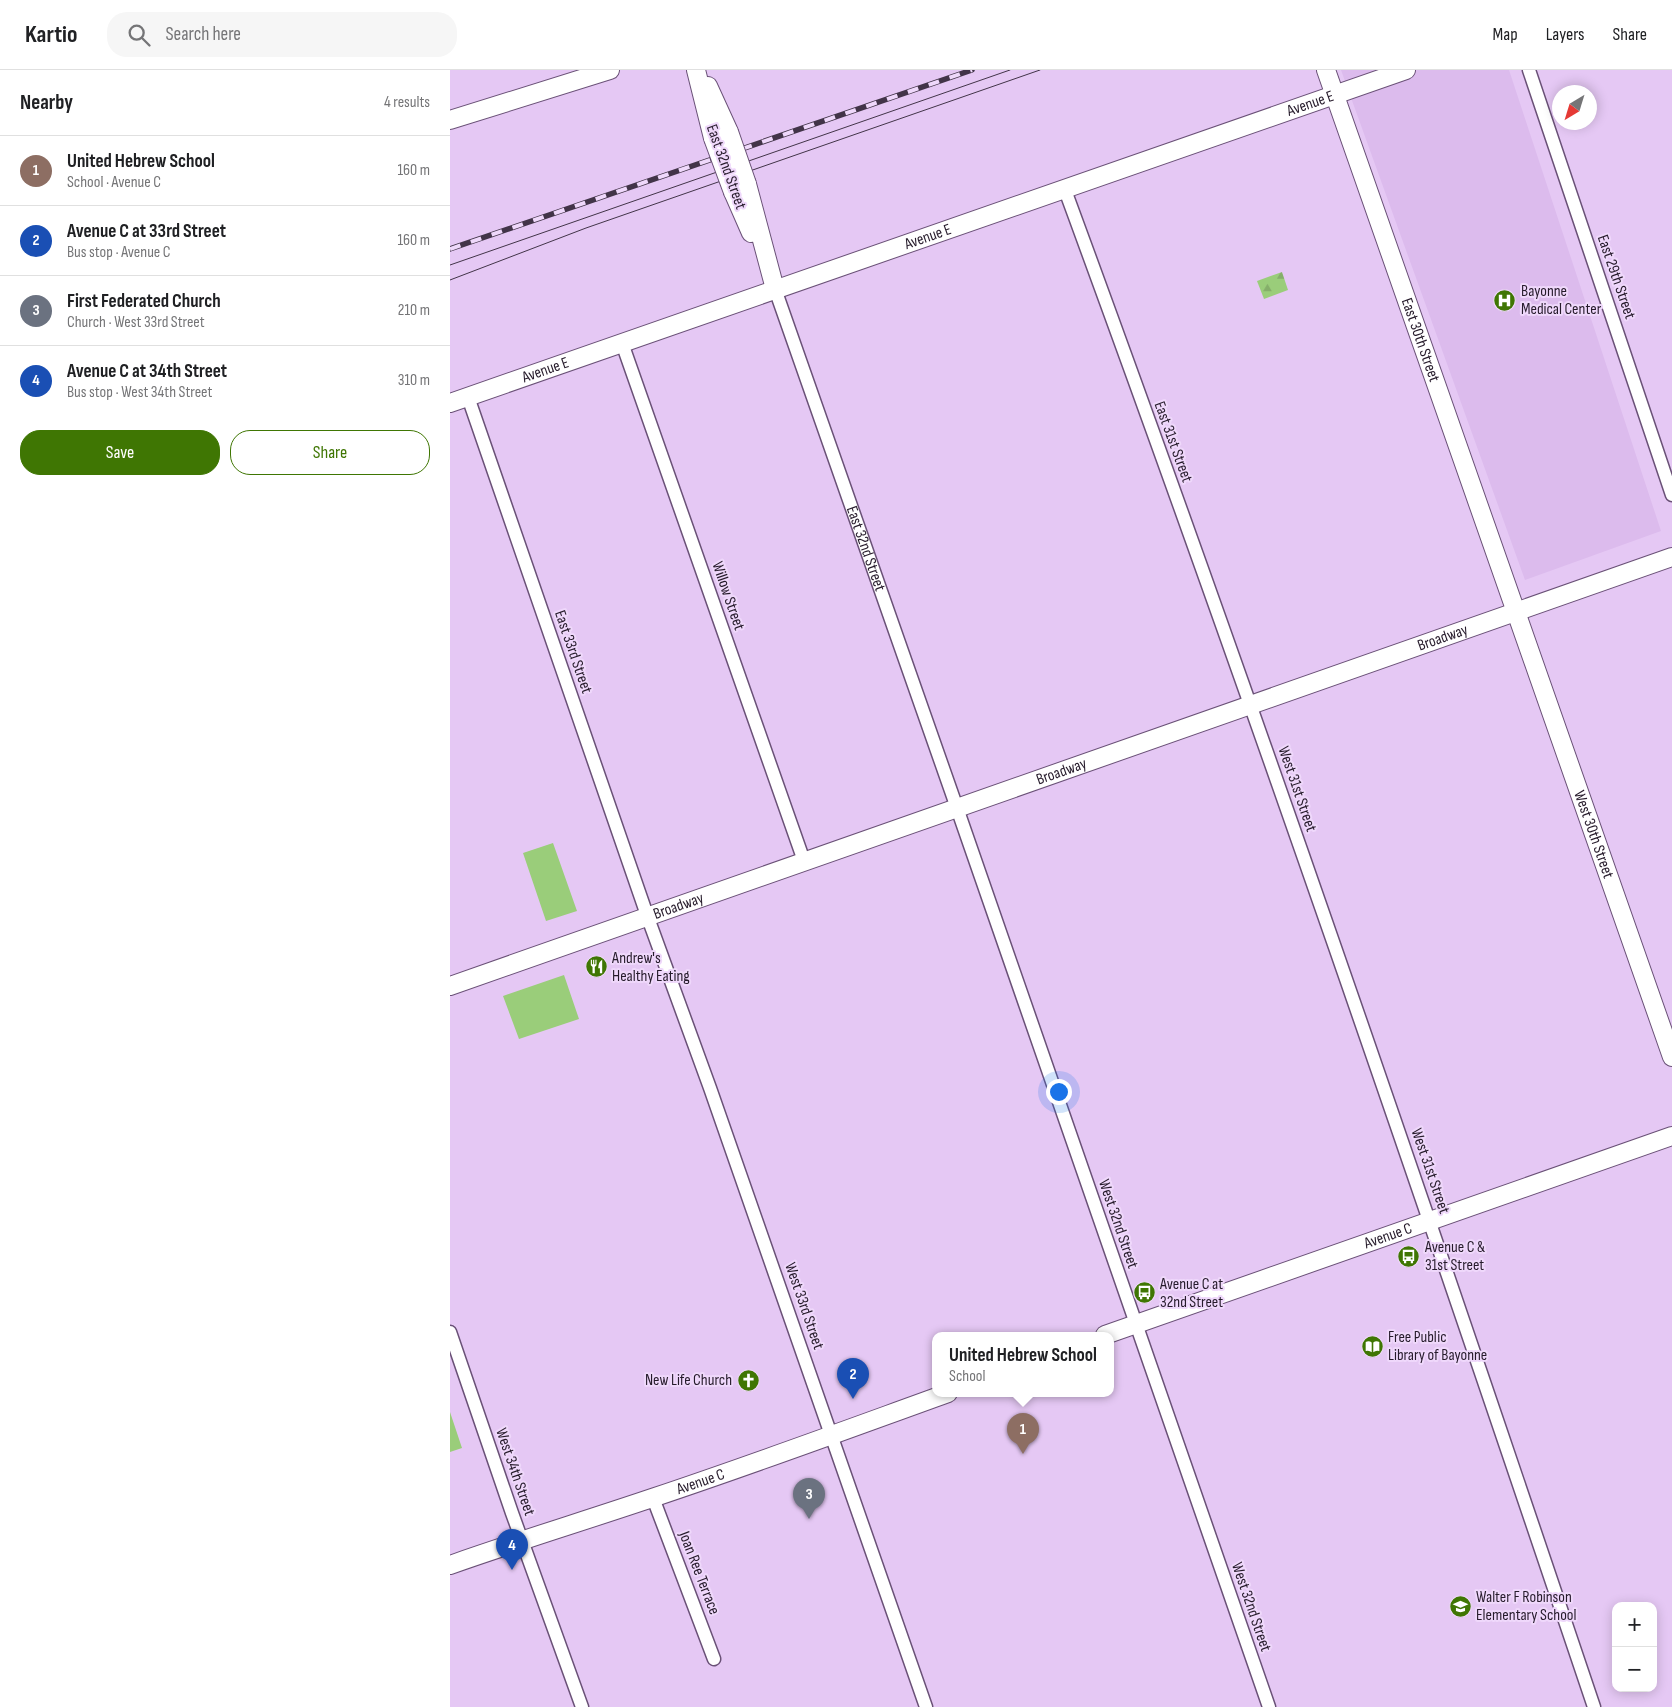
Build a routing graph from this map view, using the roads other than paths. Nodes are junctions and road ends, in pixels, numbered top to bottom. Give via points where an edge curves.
1 (610, 70) edge
2 (696, 70) edge
3 (700, 70) edge
4 (1326, 70) edge
5 (1406, 70) edge
6 (1529, 70) edge
7 (1336, 95) junction
8 (450, 120) edge
9 (721, 135) junction
10 (1065, 190) junction
11 (776, 290) junction
12 (622, 343) junction
13 (468, 396) junction
14 (450, 403) edge
15 (1672, 494) edge
16 (1672, 557) edge
17 (1516, 611) junction
18 (1250, 705) junction
19 (957, 808) junction
20 (804, 861) junction
21 (648, 918) junction
22 (450, 986) edge
23 (1672, 1057) edge
24 (1672, 1136) edge
25 (1430, 1221) junction
26 (1136, 1324) junction
27 (450, 1332) edge
28 (1114, 1332) edge
29 (937, 1397) edge
30 (832, 1435) junction
31 (653, 1498) junction
32 (521, 1540) junction
33 (450, 1565) edge
34 (714, 1659) dead end
35 (582, 1707) edge
36 (926, 1707) edge
37 (1269, 1707) edge
38 (1594, 1707) edge

1 - 8 street
2 - 9 street, East 32nd Street
3 - 9 street, East 32nd Street
4 - 7 street, East 30th Street
5 - 7 street, Avenue E
6 - 15 street, East 29th Street
7 - 10 street, Avenue E
7 - 17 street, East 30th Street
9 - 11 street, East 32nd Street, bridge
10 - 11 street, Avenue E
10 - 18 street, East 31st Street
11 - 12 street, Avenue E
11 - 19 street, East 32nd Street
12 - 13 street, Avenue E
12 - 20 street, Willow Street
13 - 14 street, Avenue E
13 - 21 street, East 33rd Street
16 - 17 street, Broadway
17 - 18 street, Broadway
17 - 23 street, West 30th Street
18 - 19 street, Broadway
18 - 25 street, West 31st Street
19 - 20 street, Broadway
19 - 26 street, West 32nd Street
20 - 21 street, Broadway
21 - 22 street, Broadway
21 - 30 street, West 33rd Street
24 - 25 street, Avenue C
25 - 26 street, Avenue C
25 - 38 street, West 31st Street
26 - 28 street, Avenue C
26 - 37 street, West 32nd Street
27 - 32 street, West 34th Street
29 - 30 street, Avenue C
30 - 31 street, Avenue C
30 - 36 street, West 33rd Street
31 - 32 street, Avenue C
31 - 34 street, Joan Ree Terrace
32 - 33 street, Avenue C
32 - 35 street, West 34th Street

